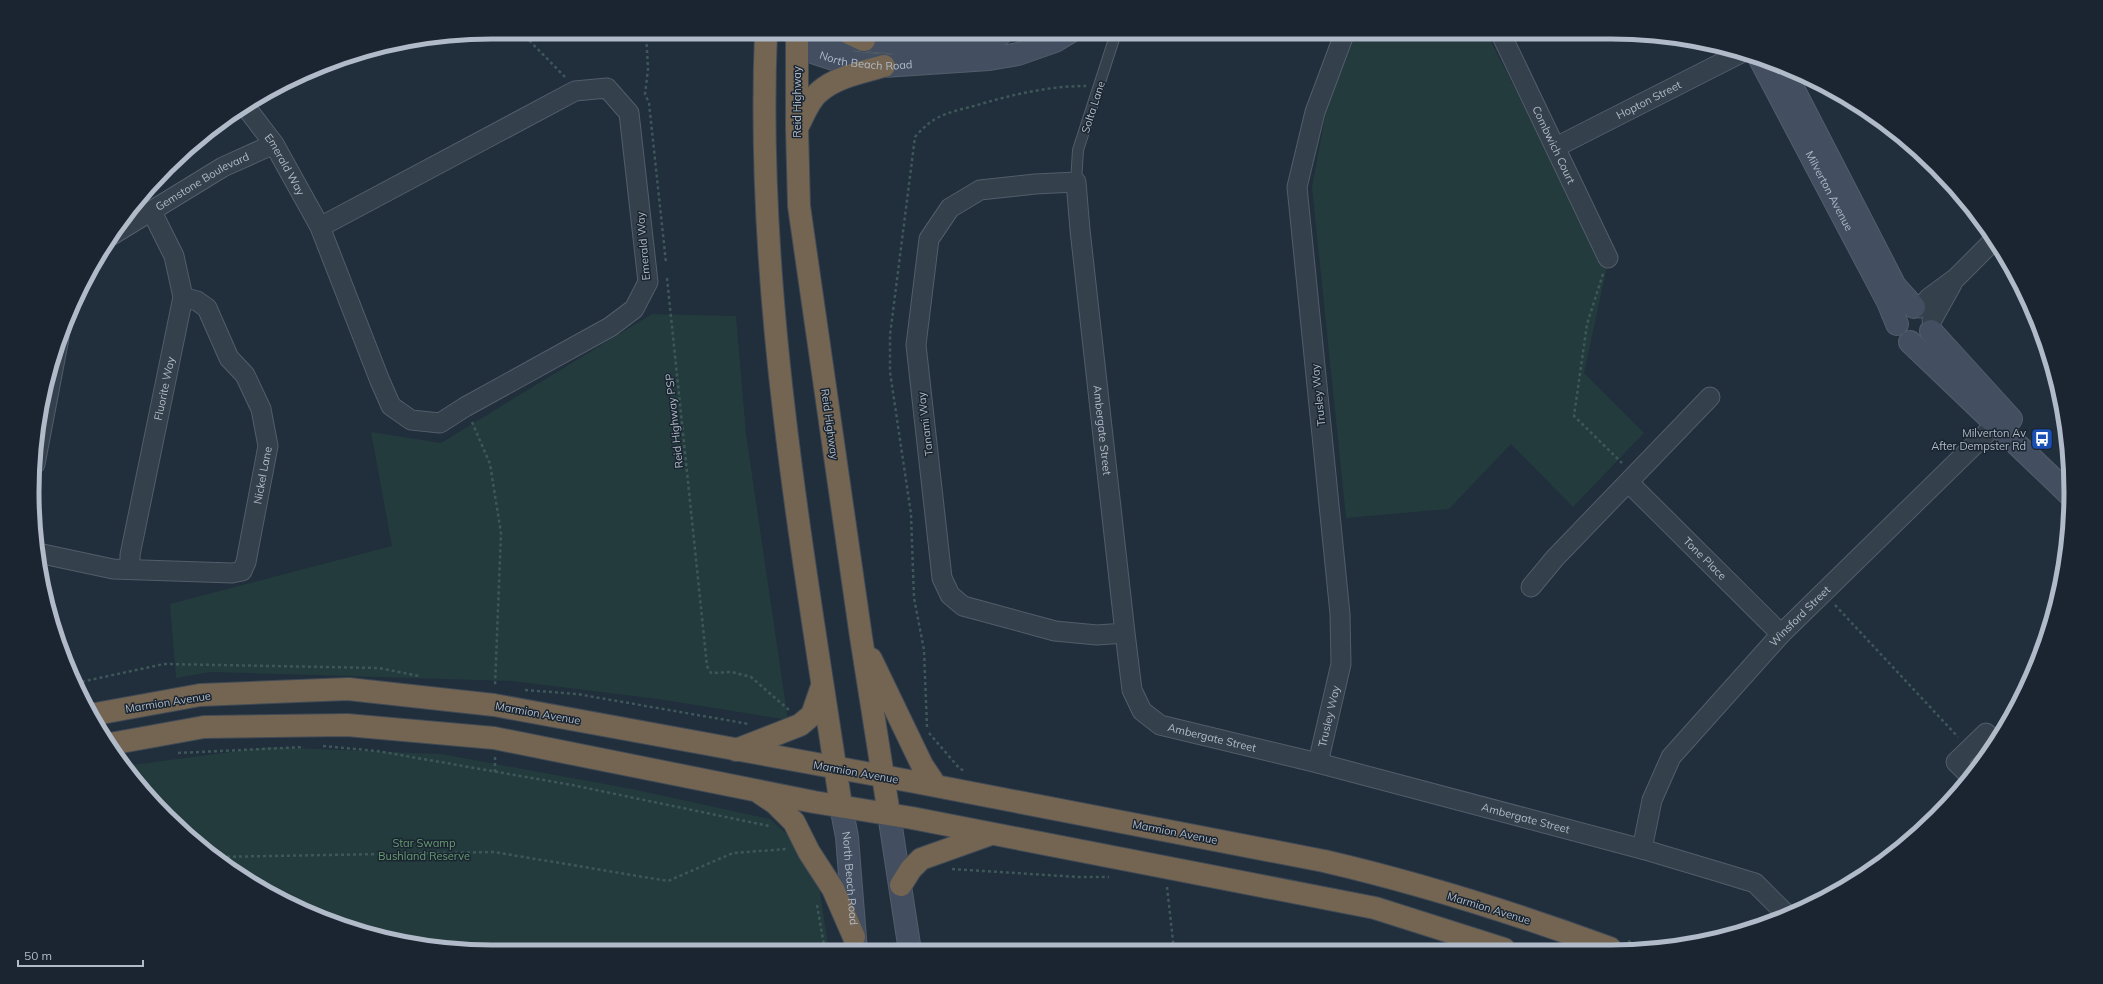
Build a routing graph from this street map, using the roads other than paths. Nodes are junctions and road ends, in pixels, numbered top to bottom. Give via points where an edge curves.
1 (766, 39) edge
2 (794, 39) edge
3 (795, 39) edge
4 (799, 39) edge
5 (810, 39) edge
6 (837, 39) edge
7 (886, 39) edge
8 (992, 39) edge
9 (1058, 39) edge
10 (1114, 39) edge
11 (1342, 39) edge
12 (1503, 39) edge
13 (1735, 56) edge
14 (1763, 65) edge
15 (884, 66) junction
16 (1785, 74) edge
17 (248, 110) edge
18 (797, 129) junction
19 (274, 144) junction
20 (1556, 147) junction
21 (766, 170) junction
22 (1076, 182) junction
23 (152, 212) junction
24 (320, 227) junction
25 (124, 228) edge
26 (1990, 244) edge
27 (1608, 258) road end
28 (183, 297) junction
29 (1924, 317) junction
30 (1897, 324) junction
31 (1910, 342) junction
32 (1710, 397) dead end
33 (2001, 419) junction
34 (2063, 469) edge
35 (1632, 479) junction
36 (2064, 488) edge
37 (44, 554) edge
38 (130, 569) junction
39 (1531, 587) dead end
40 (1126, 632) junction
41 (1781, 634) junction
42 (861, 637) junction
43 (823, 682) junction
44 (98, 714) edge
45 (1991, 738) edge
46 (115, 743) edge
47 (736, 750) junction
48 (1318, 763) junction
49 (836, 768) junction
50 (1966, 772) edge
51 (883, 776) junction
52 (936, 786) junction
53 (756, 790) junction
54 (841, 806) junction
55 (889, 814) junction
56 (992, 833) junction
57 (1642, 849) junction
58 (901, 885) junction
59 (1783, 911) edge
60 (855, 944) edge
61 (909, 945) edge
62 (1491, 945) edge
63 (1602, 945) edge

1 - 21 highway
2 - 21 highway via 781,92 777,130
3 - 18 highway, Reid Highway
4 - 15 street, North Beach Road via 840,61
5 - 6 street, North Beach Road
7 - 8 street, North Beach Road via 958,46
9 - 15 street, North Beach Road via 1018,54 989,59
10 - 22 lane, Solta Lane via 1078,150
11 - 48 street, Trusley Way via 1315,112 1297,187 1340,614 1342,664
12 - 20 street, Combwich Court
13 - 20 street, Hopton Street
14 - 30 street, Milverton Avenue via 1888,302
15 - 18 highway via 836,81 818,92
16 - 29 street, Milverton Avenue via 1895,286
17 - 19 street, Emerald Way
18 - 42 highway, Reid Highway via 800,213
19 - 23 street, Gemstone Boulevard via 223,167
19 - 24 street, Emerald Way
20 - 27 street, Combwich Court
21 - 43 highway via 773,308 787,436
22 - 40 street, Ambergate Street via 1081,246
22 - 40 street, Tanami Way via 980,190 950,208 929,239 916,345 942,578 950,595 964,606 1055,631 1097,634
23 - 25 street, Gemstone Boulevard
23 - 28 street, Fluorite Way via 174,256
24 - 24 street, Emerald Way via 575,91 607,88 629,113 648,282 634,309 610,327 466,406 440,423 411,420 391,406
26 - 29 street via 1956,278 1929,298
28 - 38 street, Fluorite Way via 130,555
28 - 38 street, Nickel Lane via 197,301 206,308 229,358 245,376 261,409 268,446 246,562 242,572 232,573
29 - 30 street via 1902,312
29 - 31 street via 1923,341
29 - 33 street, Milverton Avenue
30 - 31 street via 1900,336
31 - 33 street, Milverton Avenue
32 - 35 street
33 - 34 street, Milverton Avenue
33 - 36 street, Milverton Avenue
33 - 41 street, Winsford Street
35 - 39 street via 1555,558
35 - 41 street, Tone Place
37 - 38 street via 113,569
40 - 48 street, Ambergate Street via 1132,690 1142,711 1160,725
41 - 57 street, Winsford Street via 1671,757 1652,800
42 - 51 highway, Reid Highway
42 - 52 highway via 922,765
43 - 47 highway via 812,714 800,726
43 - 49 highway
44 - 47 highway, Marmion Avenue via 200,695 348,689 494,705
45 - 50 street via 1986,733 1956,762
46 - 53 highway via 204,727 347,725 494,738
47 - 49 highway, Marmion Avenue
48 - 57 street, Ambergate Street
49 - 51 highway, Marmion Avenue
49 - 54 highway
51 - 52 highway, Marmion Avenue
51 - 55 highway, Reid Highway
52 - 63 highway, Marmion Avenue via 1324,861 1382,875
53 - 54 highway
53 - 60 highway via 775,803 794,822 809,852 833,889
54 - 55 highway
54 - 60 street, North Beach Road via 847,844
55 - 56 highway
55 - 58 street
56 - 58 highway via 922,859 911,869
56 - 62 highway via 1375,908
57 - 59 street, Ambergate Street via 1755,883
58 - 61 street

